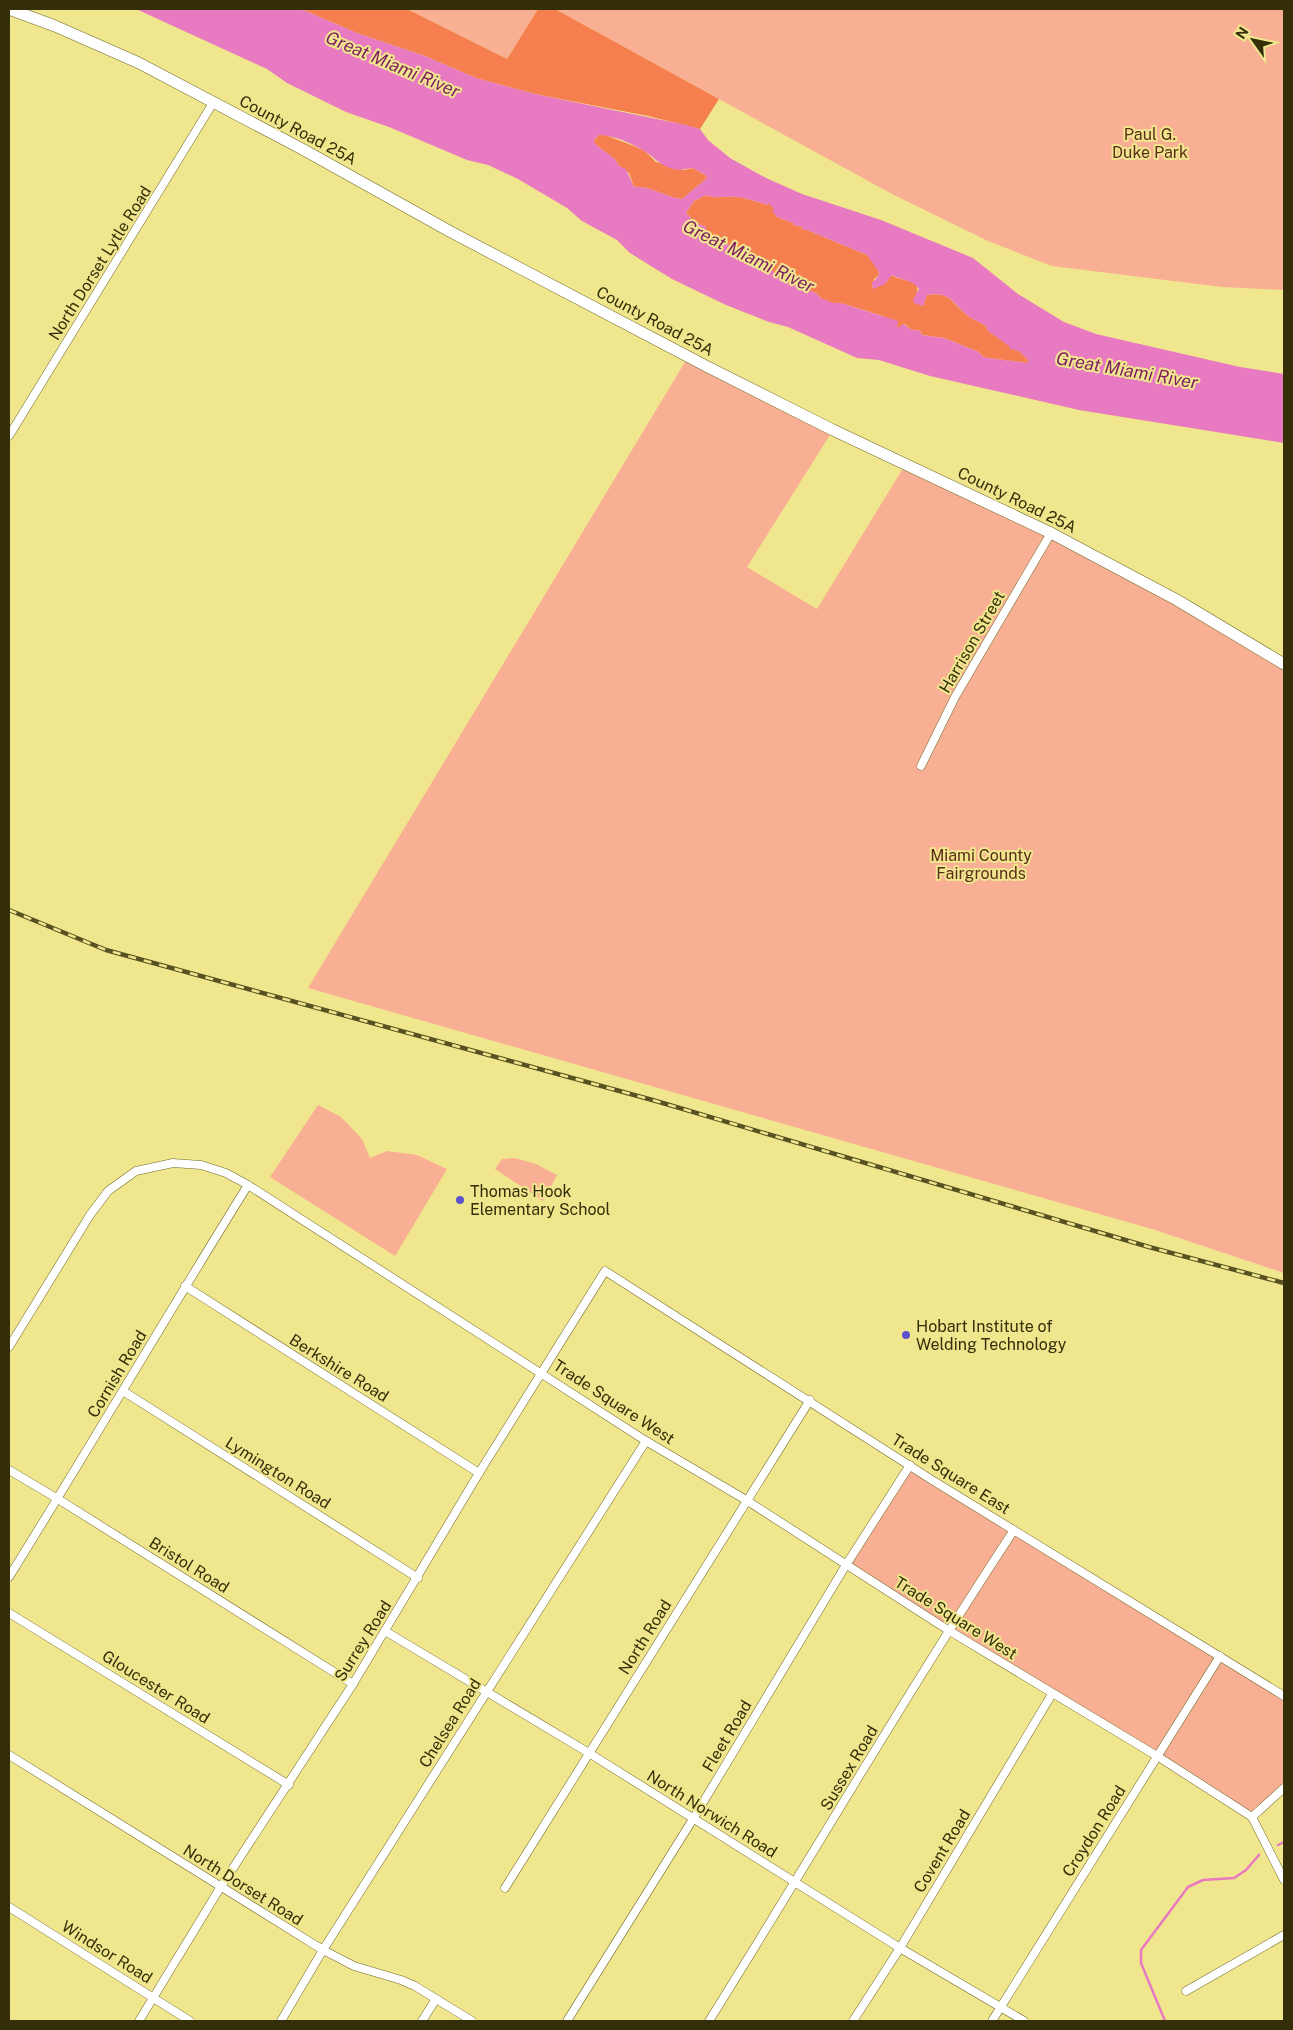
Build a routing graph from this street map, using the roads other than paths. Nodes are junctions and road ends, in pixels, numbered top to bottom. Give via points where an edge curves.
1 (10, 9) edge
2 (214, 104) junction
3 (9, 436) edge
4 (1051, 534) junction
5 (1284, 664) edge
6 (921, 766) dead end
7 (248, 1185) junction
8 (605, 1271) joint
9 (185, 1286) junction
10 (9, 1347) edge
11 (542, 1372) junction
12 (123, 1391) junction
13 (810, 1400) junction
14 (646, 1441) junction
15 (910, 1465) junction
16 (9, 1470) edge
17 (479, 1473) junction
18 (58, 1499) junction
19 (746, 1500) junction
20 (1014, 1530) junction
21 (846, 1565) junction
22 (9, 1577) edge
23 (418, 1578) junction
24 (9, 1613) edge
25 (948, 1630) junction
26 (385, 1631) junction
27 (1220, 1656) junction
28 (353, 1684) junction
29 (486, 1691) junction
30 (1052, 1694) junction
31 (1284, 1696) edge
32 (589, 1753) junction
33 (9, 1755) edge
34 (1157, 1756) junction
35 (288, 1785) junction
36 (1284, 1788) edge
37 (1252, 1817) junction
38 (694, 1819) junction
39 (1284, 1880) edge
40 (795, 1884) junction
41 (220, 1888) junction
42 (505, 1888) dead end
43 (9, 1907) edge
44 (1284, 1935) edge
45 (900, 1948) junction
46 (323, 1950) junction
47 (1186, 1991) dead end
48 (154, 1998) junction
49 (436, 1999) junction
50 (1001, 2007) junction
51 (139, 2021) edge
52 (190, 2021) edge
53 (281, 2021) edge
54 (422, 2021) edge
55 (472, 2021) edge
56 (567, 2021) edge
57 (708, 2021) edge
58 (854, 2021) edge
59 (992, 2021) edge
60 (1024, 2021) edge

1 - 2 main road, County Road 25A via 139,63
2 - 3 street, North Dorset Lytle Road
2 - 4 main road, County Road 25A via 694,360
4 - 5 main road, County Road 25A via 1177,600
4 - 6 street, Harrison Street via 955,697
7 - 9 street, Cornish Road
7 - 10 street, Trade Square West via 201,1165 173,1163 136,1171 108,1191 94,1209
7 - 11 street, Trade Square West
8 - 11 street, Surrey Road
8 - 13 street, Trade Square East
9 - 12 street, Cornish Road
9 - 17 street, Berkshire Road
11 - 14 street, Trade Square West
11 - 17 street, Surrey Road
12 - 18 street, Cornish Road
12 - 23 street, Lymington Road
13 - 15 street, Trade Square East
13 - 19 street, North Road
14 - 19 street, Trade Square West
14 - 29 street, Chelsea Road
15 - 20 street, Trade Square East
15 - 21 street, Fleet Road
16 - 18 street, Bristol Road
17 - 23 street, Surrey Road
18 - 22 street, Cornish Road
18 - 28 street, Bristol Road
19 - 21 street, Trade Square West
19 - 32 street, North Road
20 - 25 street, Sussex Road
20 - 27 street, Trade Square East
21 - 25 street, Trade Square West
21 - 38 street, Fleet Road
23 - 26 street, Surrey Road
24 - 35 street, Gloucester Road
25 - 30 street, Trade Square West
25 - 40 street, Sussex Road
26 - 28 street, Surrey Road
26 - 29 street, North Norwich Road
27 - 31 street, Trade Square East
27 - 34 street, Croydon Road
28 - 35 street, Surrey Road
29 - 32 street, North Norwich Road
29 - 46 street, Chelsea Road
30 - 34 street, Trade Square West
30 - 45 street, Covent Road
32 - 38 street, North Norwich Road
32 - 42 street, North Road
33 - 41 street, North Dorset Road
34 - 37 street, Trade Square West
34 - 50 street, Croydon Road
35 - 41 street, Surrey Road
36 - 37 street
37 - 39 street
38 - 40 street, North Norwich Road
38 - 56 street, Fleet Road
40 - 45 street, North Norwich Road
40 - 57 street, Sussex Road
41 - 46 street, North Dorset Road
41 - 48 street, Surrey Road
43 - 48 street, Windsor Road
44 - 47 street
45 - 50 street, North Norwich Road
45 - 58 street, Covent Road
46 - 49 street, North Dorset Road via 354,1966 416,1986
46 - 53 street, Chelsea Road
48 - 51 street, Surrey Road
48 - 52 street, Windsor Road
49 - 54 street
49 - 55 street, North Dorset Road
50 - 59 street, Croydon Road
50 - 60 street, North Norwich Road

